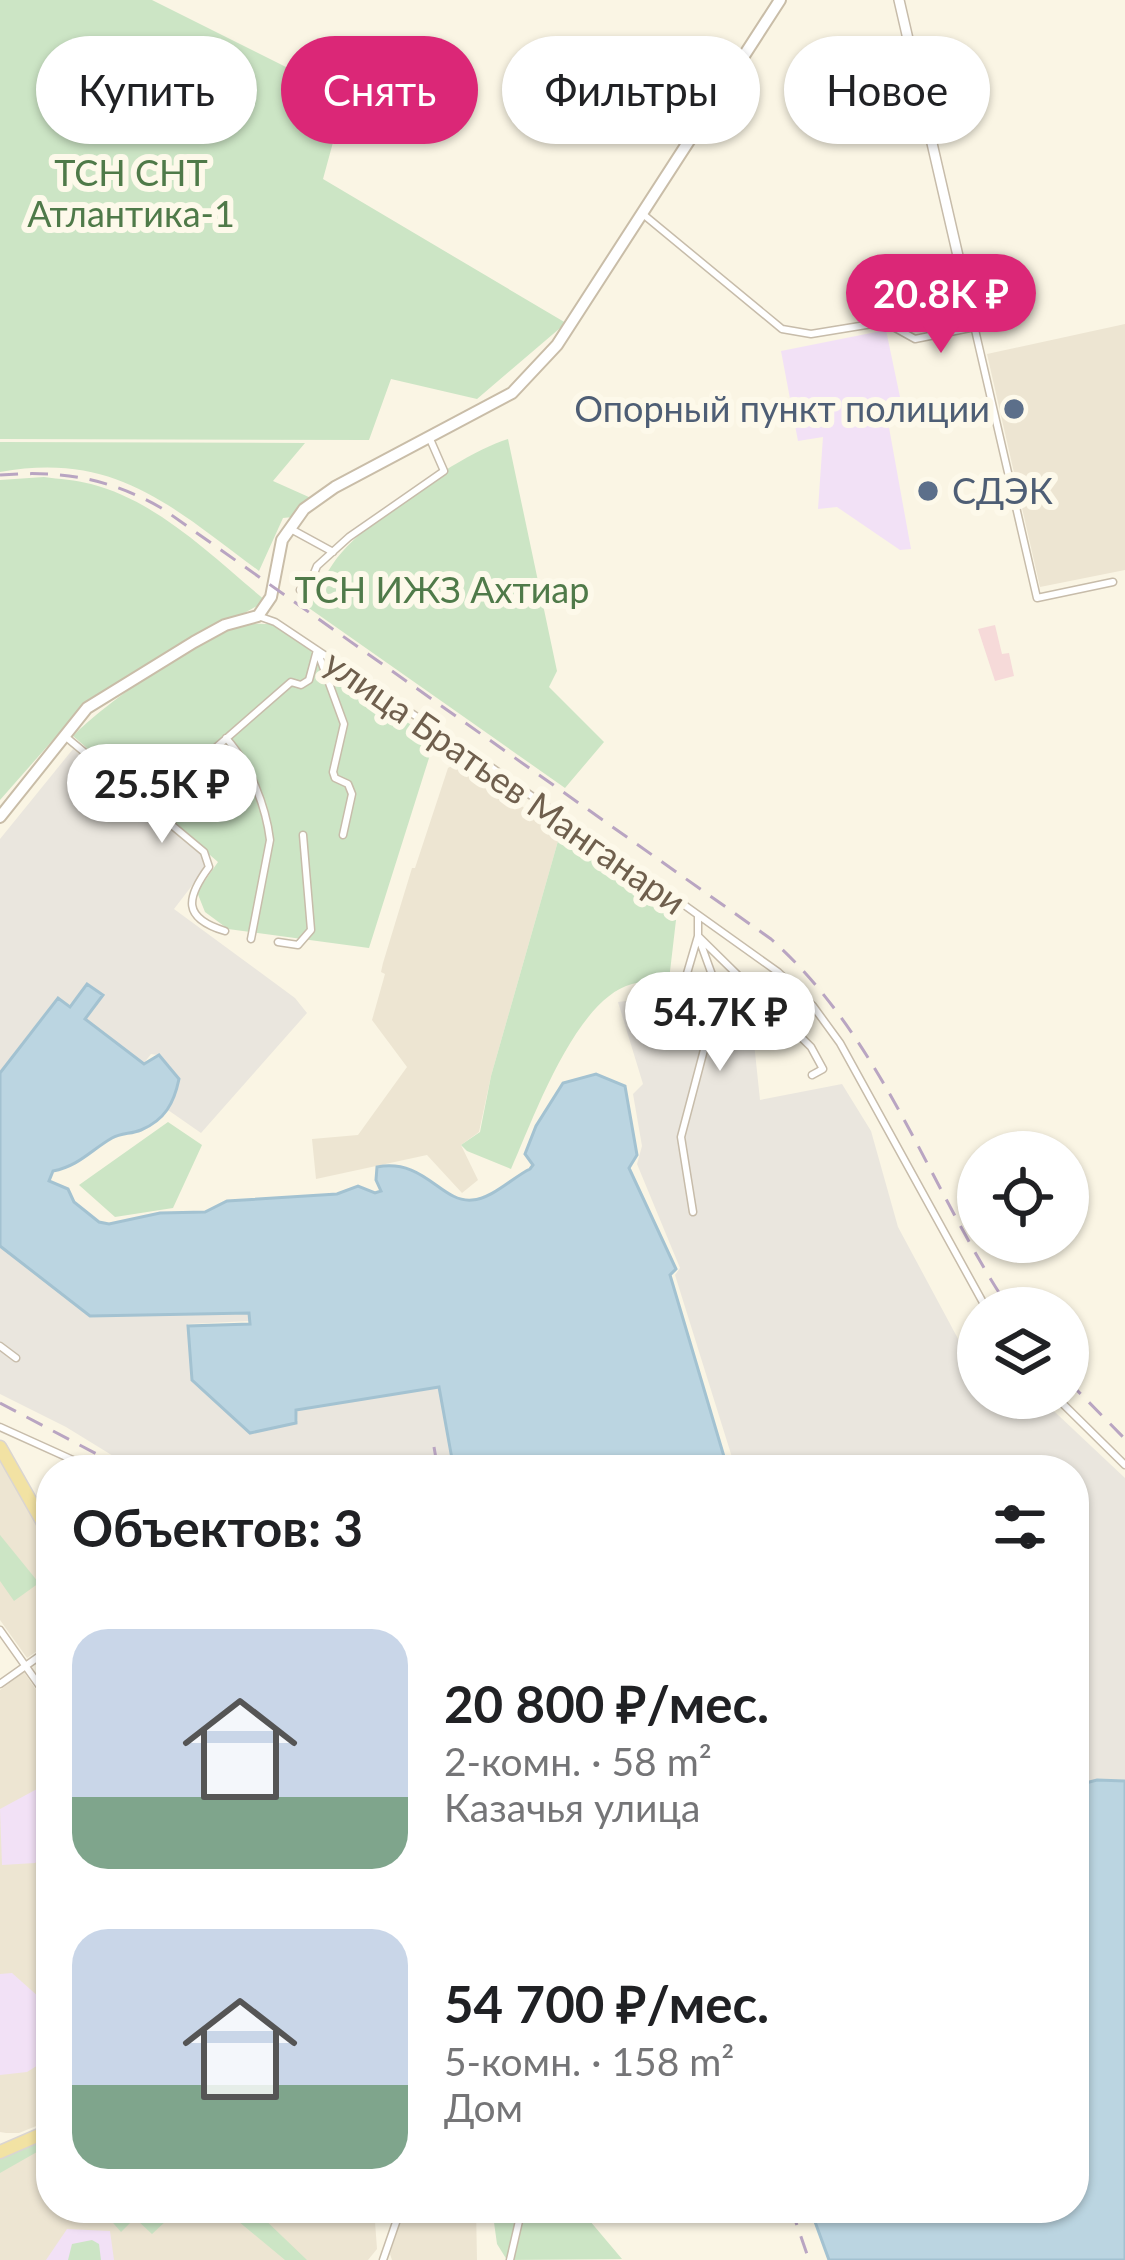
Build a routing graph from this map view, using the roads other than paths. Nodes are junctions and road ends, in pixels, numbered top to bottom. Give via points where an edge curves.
1 (780, 0) edge
2 (899, 0) edge
3 (641, 213) junction
4 (970, 308) junction
5 (885, 322) junction
6 (975, 327) junction
7 (429, 437) junction
8 (289, 528) junction
9 (333, 552) junction
10 (1113, 582) dead end
11 (300, 590) dead end
12 (258, 616) junction
13 (317, 650) junction
14 (63, 735) junction
15 (226, 738) junction
16 (156, 813) junction
17 (0, 817) edge
18 (303, 835) dead end
19 (344, 835) dead end
20 (698, 916) junction
21 (225, 931) dead end
22 (698, 936) junction
23 (251, 939) dead end
24 (278, 942) dead end
25 (683, 987) dead end
26 (812, 1075) dead end
27 (693, 1212) dead end
28 (974, 1287) edge
29 (0, 1346) edge
30 (16, 1358) dead end
31 (1078, 1419) edge
32 (0, 1427) edge
33 (0, 1447) edge
34 (62, 1455) edge
35 (1125, 1465) edge
36 (36, 1511) edge
37 (0, 1630) edge
38 (36, 1659) edge
39 (26, 1666) junction
40 (36, 1680) edge
41 (0, 1684) edge
42 (0, 2137) edge
43 (36, 2137) edge
44 (28, 2140) junction
45 (0, 2152) edge
46 (396, 2223) edge
47 (518, 2223) edge
48 (383, 2260) edge
49 (510, 2260) edge

1 - 3 main road
2 - 4 street
3 - 5 street via 782,329 812,334
3 - 7 main road via 530,376
4 - 5 street
4 - 6 street
5 - 6 street via 906,338
6 - 10 street via 1037,598
7 - 8 main road via 320,497
7 - 9 street via 444,471
8 - 9 street
8 - 12 main road via 272,597
9 - 11 street
12 - 13 street, улица Братьев Манганари
12 - 14 main road via 225,625 114,689
13 - 15 street via 309,680 291,682
13 - 19 street via 344,724 333,772 352,794
13 - 20 street, улица Братьев Манганари
14 - 16 street
14 - 17 main road
15 - 16 street
15 - 23 street via 242,756 270,840
16 - 21 street via 209,860 190,902 199,919
18 - 24 street via 310,930 298,945
20 - 22 street
20 - 28 street, улица Братьев Манганари via 814,1006
22 - 25 street
22 - 26 street via 811,1047 823,1070
22 - 27 street via 715,1008 681,1137
29 - 30 street
31 - 35 street
32 - 34 street
33 - 36 main road
37 - 39 street
38 - 39 street
39 - 40 street
39 - 41 street
42 - 44 main road
43 - 44 main road
44 - 45 main road
46 - 48 street
47 - 49 street

